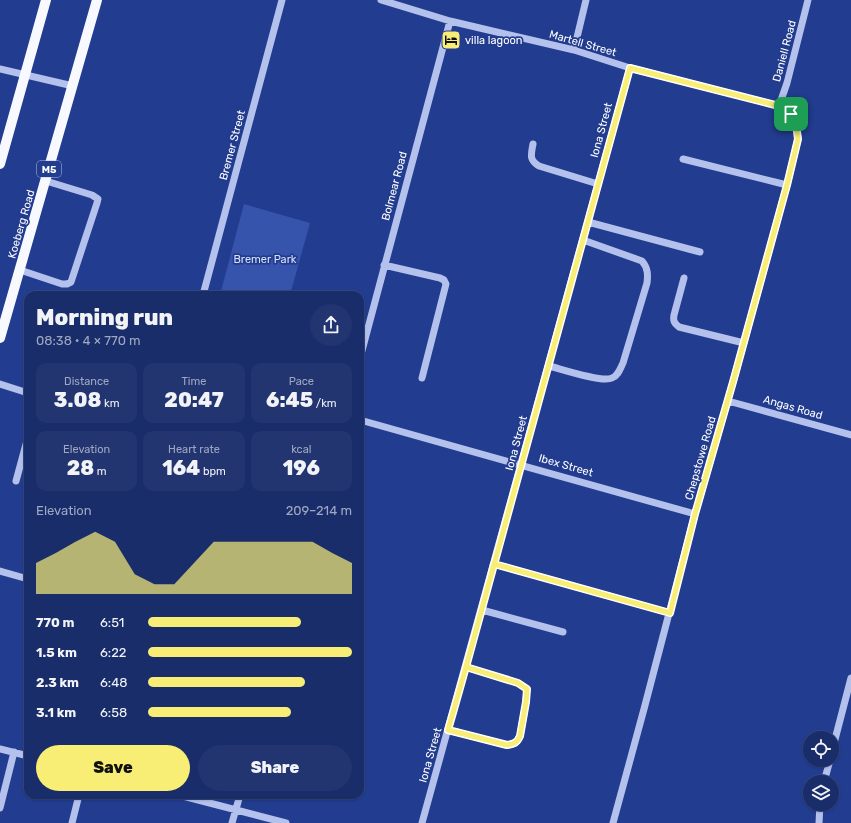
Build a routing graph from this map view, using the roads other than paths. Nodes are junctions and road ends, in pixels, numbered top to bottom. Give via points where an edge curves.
1 (46, 0) edge
2 (97, 0) edge
3 (282, 0) edge
4 (381, 0) edge
5 (586, 0) edge
6 (808, 0) edge
7 (450, 20) junction
8 (574, 50) junction
9 (630, 68) junction
10 (0, 69) edge
11 (24, 75) junction
12 (73, 86) junction
13 (779, 106) junction
14 (533, 144) dead end
15 (683, 159) dead end
16 (0, 164) edge
17 (46, 180) junction
18 (598, 184) junction
19 (787, 185) junction
20 (588, 222) junction
21 (583, 240) junction
22 (700, 252) dead end
23 (384, 265) junction
24 (20, 270) junction
25 (684, 278) dead end
26 (203, 291) edge
27 (0, 338) edge
28 (364, 342) edge
29 (744, 344) junction
30 (549, 366) junction
31 (422, 378) dead end
32 (0, 384) edge
33 (24, 392) edge
34 (728, 401) junction
35 (364, 421) edge
36 (851, 435) edge
37 (24, 452) edge
38 (522, 464) junction
39 (16, 482) dead end
40 (695, 514) junction
41 (494, 564) junction
42 (0, 571) edge
43 (24, 578) edge
44 (482, 610) junction
45 (670, 613) junction
46 (563, 632) dead end
47 (466, 667) junction
48 (851, 678) edge
49 (448, 730) junction
50 (837, 731) edge
51 (0, 749) edge
52 (14, 752) junction
53 (24, 755) edge
54 (3, 786) edge
55 (78, 799) edge
56 (195, 799) edge
57 (239, 799) edge
58 (0, 808) edge
59 (236, 810) junction
60 (820, 811) edge
61 (72, 823) edge
62 (232, 823) edge
63 (286, 823) edge
64 (422, 823) edge
65 (613, 823) edge
66 (819, 823) edge

1 - 11 main road
2 - 12 main road, Koeberg Road / M5
3 - 26 street, Bremer Street
4 - 7 street, Martell Street
5 - 8 street
6 - 13 street, Daniell Road
7 - 8 street, Martell Street
7 - 23 street, Bolmear Road
8 - 9 street, Martell Street
9 - 13 street, Martell Street
9 - 18 street, Iona Street
10 - 11 street
11 - 12 street
11 - 16 main road
12 - 17 main road, Koeberg Road / M5
13 - 19 street, Chepstowe Road via 791,114 796,124 798,139
14 - 18 street via 531,157 539,166
15 - 19 street
17 - 24 main road, Koeberg Road / M5
17 - 24 street via 96,197 97,203 71,282 62,284
18 - 20 street, Iona Street
19 - 29 street, Chepstowe Road
20 - 21 street, Iona Street
20 - 22 street
21 - 30 street, Iona Street
21 - 30 street via 642,262 647,270 647,283 623,363 612,379 601,379
23 - 28 street, Bolmear Road
23 - 31 street via 440,278 446,284
24 - 27 main road, Koeberg Road / M5
25 - 29 street via 673,320 675,324
29 - 34 street, Chepstowe Road
30 - 38 street, Iona Street
32 - 33 street
34 - 36 street, Angas Road
34 - 40 street, Chepstowe Road
35 - 38 street, Ibex Street
37 - 39 street
38 - 40 street, Ibex Street
38 - 41 street, Iona Street
40 - 45 street, Chepstowe Road
41 - 44 street, Iona Street
41 - 45 street
42 - 43 street
44 - 46 street
44 - 47 street, Iona Street
45 - 65 street, Chepstowe Road
47 - 49 street, Iona Street
47 - 49 street via 518,683 527,689 520,736 513,744 507,745
48 - 50 street
49 - 64 street, Iona Street
51 - 52 street
52 - 53 street
52 - 54 street
54 - 58 street
55 - 61 street
56 - 59 street
57 - 59 street
59 - 62 street
59 - 63 street
60 - 66 street

